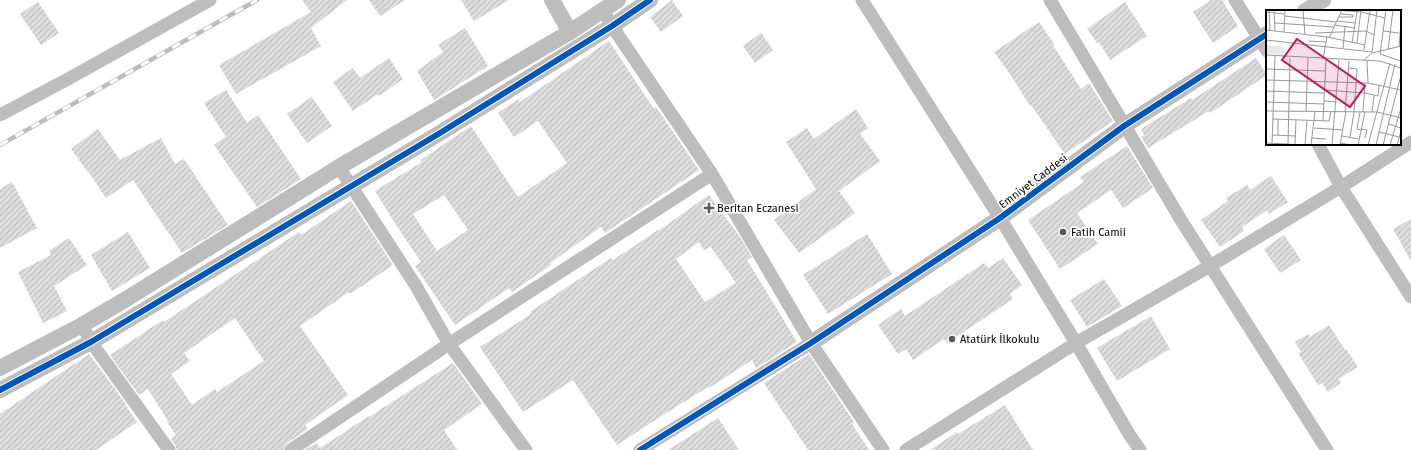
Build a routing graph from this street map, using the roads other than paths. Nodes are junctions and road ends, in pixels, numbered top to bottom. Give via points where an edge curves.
1 (210, 0) edge
2 (552, 0) edge
3 (618, 0) edge
4 (650, 0) edge
5 (862, 0) edge
6 (1050, 0) edge
7 (1235, 0) edge
8 (1323, 0) edge
9 (1307, 10) edge
10 (603, 11) junction
11 (612, 26) junction
12 (570, 32) junction
13 (1265, 41) edge
14 (0, 115) edge
15 (1124, 126) junction
16 (1411, 142) edge
17 (1319, 145) edge
18 (339, 167) junction
19 (712, 174) junction
20 (351, 185) junction
21 (1341, 187) junction
22 (1000, 218) junction
23 (1210, 266) junction
24 (1411, 297) edge
25 (82, 325) junction
26 (91, 342) junction
27 (811, 343) junction
28 (1076, 343) junction
29 (449, 344) junction
30 (0, 368) edge
31 (0, 390) edge
32 (169, 450) edge
33 (291, 450) edge
34 (526, 450) edge
35 (640, 450) edge
36 (883, 450) edge
37 (906, 450) edge
38 (1140, 450) edge
39 (1327, 450) edge

1 - 14 street
2 - 12 street
3 - 10 street
4 - 11 street
5 - 22 street
6 - 15 street
7 - 13 street
8 - 9 street
10 - 11 street
10 - 12 street
11 - 19 street
11 - 20 street
12 - 18 street
13 - 15 street, Emniyet Caddesi
15 - 22 street, Emniyet Caddesi
15 - 23 street
16 - 21 street
17 - 21 street
18 - 20 street
18 - 25 street
19 - 27 street
19 - 29 street
20 - 26 street
20 - 29 street via 416,286
21 - 23 street
21 - 24 street
22 - 27 street, Emniyet Caddesi
22 - 28 street
23 - 28 street
23 - 39 street
25 - 26 street
25 - 30 street
26 - 31 street
26 - 32 street
27 - 35 street
27 - 36 street
28 - 37 street
28 - 38 street
29 - 33 street
29 - 34 street

